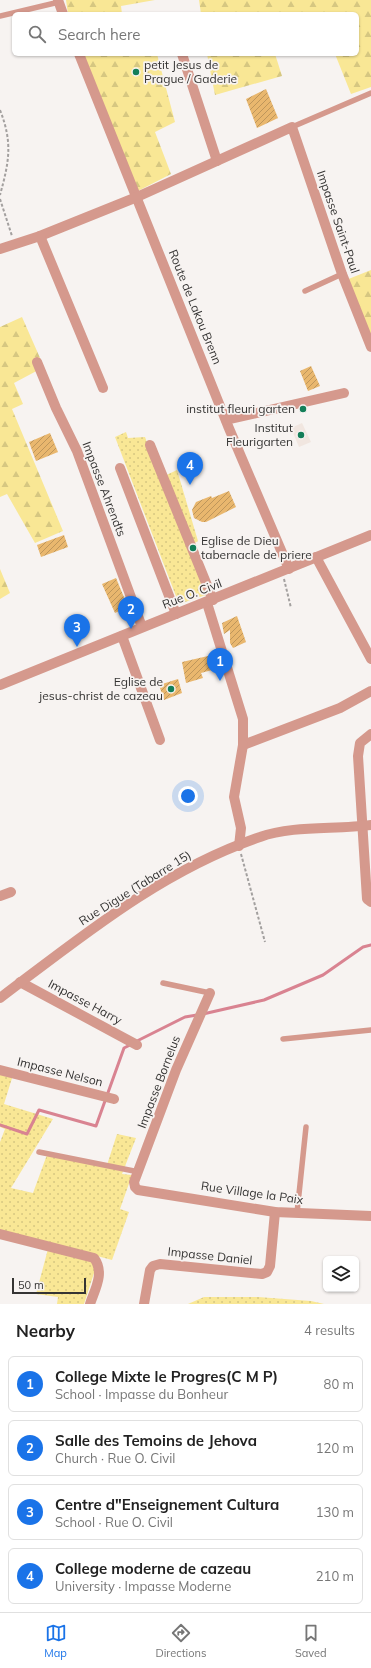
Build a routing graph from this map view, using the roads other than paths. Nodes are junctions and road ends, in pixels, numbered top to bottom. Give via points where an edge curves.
1 (58, 1) edge
2 (15, 12) edge
3 (62, 12) edge
4 (12, 13) edge
5 (0, 16) edge
6 (80, 56) edge
7 (183, 56) edge
8 (371, 93) edge
9 (292, 128) junction
10 (217, 161) junction
11 (137, 197) junction
12 (40, 236) junction
13 (0, 249) edge
14 (342, 274) junction
15 (305, 291) dead end
16 (371, 347) edge
17 (37, 362) dead end
18 (103, 388) dead end
19 (344, 393) dead end
20 (226, 420) junction
21 (150, 445) dead end
22 (120, 468) dead end
23 (371, 535) edge
24 (316, 557) junction
25 (285, 571) junction
26 (210, 602) junction
27 (176, 614) junction
28 (142, 627) junction
29 (122, 636) junction
30 (368, 647) edge
31 (371, 659) edge
32 (0, 685) edge
33 (371, 691) edge
34 (371, 734) edge
35 (160, 740) dead end
36 (244, 745) junction
37 (367, 826) edge
38 (239, 846) junction
39 (368, 870) edge
40 (11, 892) dead end
41 (0, 896) edge
42 (371, 902) edge
43 (20, 982) junction
44 (163, 984) dead end
45 (210, 993) joint
46 (0, 998) edge
47 (371, 1030) edge
48 (283, 1039) dead end
49 (136, 1045) dead end
50 (0, 1070) edge
51 (114, 1099) dead end
52 (306, 1127) dead end
53 (39, 1152) dead end
54 (139, 1172) junction
55 (134, 1182) joint
56 (275, 1212) junction
57 (297, 1213) junction
58 (371, 1216) edge
59 (0, 1234) edge
60 (90, 1304) edge
61 (144, 1304) edge

1 - 2 lane
1 - 3 street
4 - 5 lane
6 - 11 street, Route de Lakou Brenn
7 - 10 street
8 - 9 lane
9 - 10 street
9 - 14 street, Impasse Saint-Paul
10 - 11 street
11 - 12 street
11 - 20 street, Route de Lakou Brenn
12 - 13 street
12 - 18 street
14 - 15 lane
14 - 16 street, Impasse Saint-Paul
17 - 28 street, Impasse Ahrendts via 77,451
19 - 20 street
20 - 25 street, Route de Lakou Brenn
21 - 26 street
22 - 27 street
23 - 24 street, Rue O. Civil
24 - 25 street, Rue O. Civil
24 - 30 street
25 - 26 street, Rue O. Civil
26 - 27 street, Rue O. Civil
26 - 36 street via 243,719
27 - 28 street, Rue O. Civil
28 - 29 street, Rue O. Civil
29 - 32 street, Rue O. Civil
29 - 35 street
30 - 31 street
33 - 36 street via 340,708
34 - 37 street via 360,744 358,756
36 - 38 street via 234,797 241,828
37 - 38 street, Rue Digue (Tabarre 15) via 296,830 260,837
37 - 39 street
38 - 43 street, Rue Digue (Tabarre 15) via 188,868 101,921
39 - 42 street via 367,899
40 - 41 street
43 - 46 street, Rue Digue (Tabarre 15)
43 - 49 street, Impasse Harry
44 - 45 lane
45 - 54 street, Impasse Bornelus via 176,1070
47 - 48 lane
50 - 51 street, Impasse Nelson
52 - 57 lane
53 - 54 lane
54 - 55 street, Impasse Bornelus
55 - 56 street, Rue Village la Paix via 138,1190
56 - 57 street, Rue Village la Paix
56 - 61 street, Impasse Daniel via 268,1272 262,1274 160,1264 150,1270
57 - 58 street, Rue Village la Paix
59 - 60 street via 94,1258 101,1271

